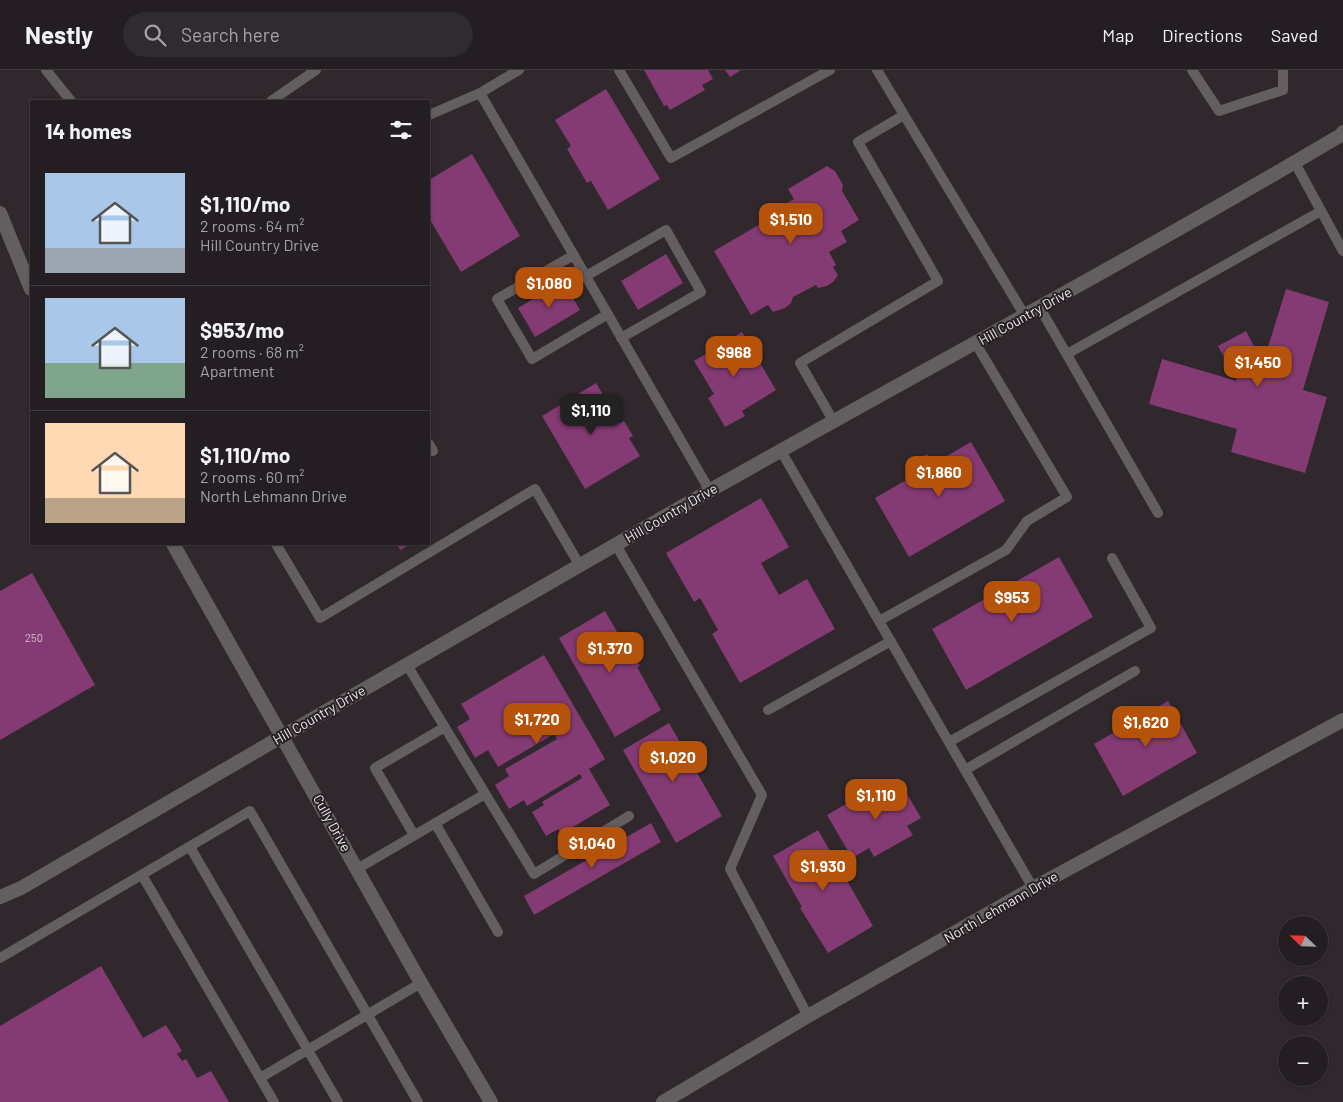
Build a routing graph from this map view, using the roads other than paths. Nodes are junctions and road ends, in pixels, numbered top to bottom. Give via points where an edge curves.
1 (46, 70) edge
2 (316, 70) edge
3 (519, 70) edge
4 (619, 70) edge
5 (830, 70) edge
6 (877, 70) edge
7 (1192, 70) edge
8 (1283, 70) edge
9 (480, 93) junction
10 (69, 100) edge
11 (272, 100) edge
12 (430, 115) edge
13 (904, 115) junction
14 (1343, 132) edge
15 (1295, 162) junction
16 (1321, 211) junction
17 (0, 214) edge
18 (1343, 251) edge
19 (574, 255) junction
20 (28, 271) edge
21 (586, 276) junction
22 (30, 284) edge
23 (1040, 308) junction
24 (608, 314) junction
25 (1025, 316) junction
26 (621, 338) junction
27 (976, 344) junction
28 (1066, 354) junction
29 (834, 422) junction
30 (782, 451) junction
31 (710, 491) junction
32 (1158, 513) dead end
33 (174, 545) edge
34 (277, 545) edge
35 (616, 545) junction
36 (1112, 558) dead end
37 (580, 566) junction
38 (879, 621) junction
39 (891, 641) junction
40 (407, 664) junction
41 (1135, 672) dead end
42 (768, 710) dead end
43 (1343, 720) edge
44 (445, 727) junction
45 (283, 736) junction
46 (949, 742) junction
47 (966, 770) junction
48 (485, 794) junction
49 (629, 816) dead end
50 (435, 823) junction
51 (414, 835) junction
52 (190, 847) junction
53 (358, 869) junction
54 (142, 875) junction
55 (1033, 888) junction
56 (0, 897) edge
57 (498, 932) dead end
58 (0, 958) edge
59 (421, 983) junction
60 (367, 1014) junction
61 (808, 1016) junction
62 (307, 1050) junction
63 (260, 1078) junction
64 (274, 1102) edge
65 (338, 1102) edge
66 (418, 1102) edge
67 (492, 1102) edge
68 (663, 1102) edge

1 - 10 lane
2 - 11 lane
3 - 9 lane
4 - 5 lane via 671,158
6 - 13 lane
7 - 8 lane via 1219,112 1283,90
9 - 12 lane
9 - 19 lane
13 - 25 lane
13 - 29 lane via 858,142 938,281 800,362
14 - 15 street, Hill Country Drive
15 - 16 lane
15 - 23 street, Hill Country Drive
16 - 18 lane
16 - 28 lane
17 - 20 street
19 - 21 lane
19 - 24 lane via 497,299 532,359
20 - 22 street
21 - 24 lane
21 - 26 lane via 666,230 701,292
23 - 25 street, Hill Country Drive
23 - 28 lane
24 - 26 lane
25 - 27 street, Hill Country Drive
26 - 31 lane
27 - 29 street, Hill Country Drive
27 - 38 lane via 1068,497 1027,521 1006,550
28 - 32 lane
29 - 30 street, Hill Country Drive
30 - 31 street, Hill Country Drive
30 - 38 lane
31 - 35 street, Hill Country Drive
33 - 45 street, Cully Drive
34 - 37 lane via 320,618 535,489
35 - 37 street, Hill Country Drive
35 - 61 lane via 762,795 730,869
36 - 46 lane via 1151,628
37 - 40 street, Hill Country Drive
38 - 39 lane
39 - 42 lane
39 - 46 lane
40 - 44 lane
40 - 45 street, Hill Country Drive
41 - 47 lane
43 - 55 street, North Lehmann Drive
44 - 48 lane
44 - 51 lane via 375,768
45 - 53 street, Cully Drive
45 - 56 street, Hill Country Drive via 21,888
46 - 47 lane
47 - 55 lane
48 - 49 lane via 534,874
48 - 50 lane
50 - 51 lane
50 - 57 lane
51 - 53 lane
52 - 54 lane
52 - 60 lane via 250,811
52 - 62 lane
53 - 59 street, Cully Drive
54 - 58 lane
54 - 63 lane
55 - 61 street, North Lehmann Drive
59 - 60 lane
59 - 67 street, Cully Drive
60 - 62 lane
60 - 66 lane
61 - 68 street, North Lehmann Drive
62 - 63 lane
62 - 65 lane
63 - 64 lane

